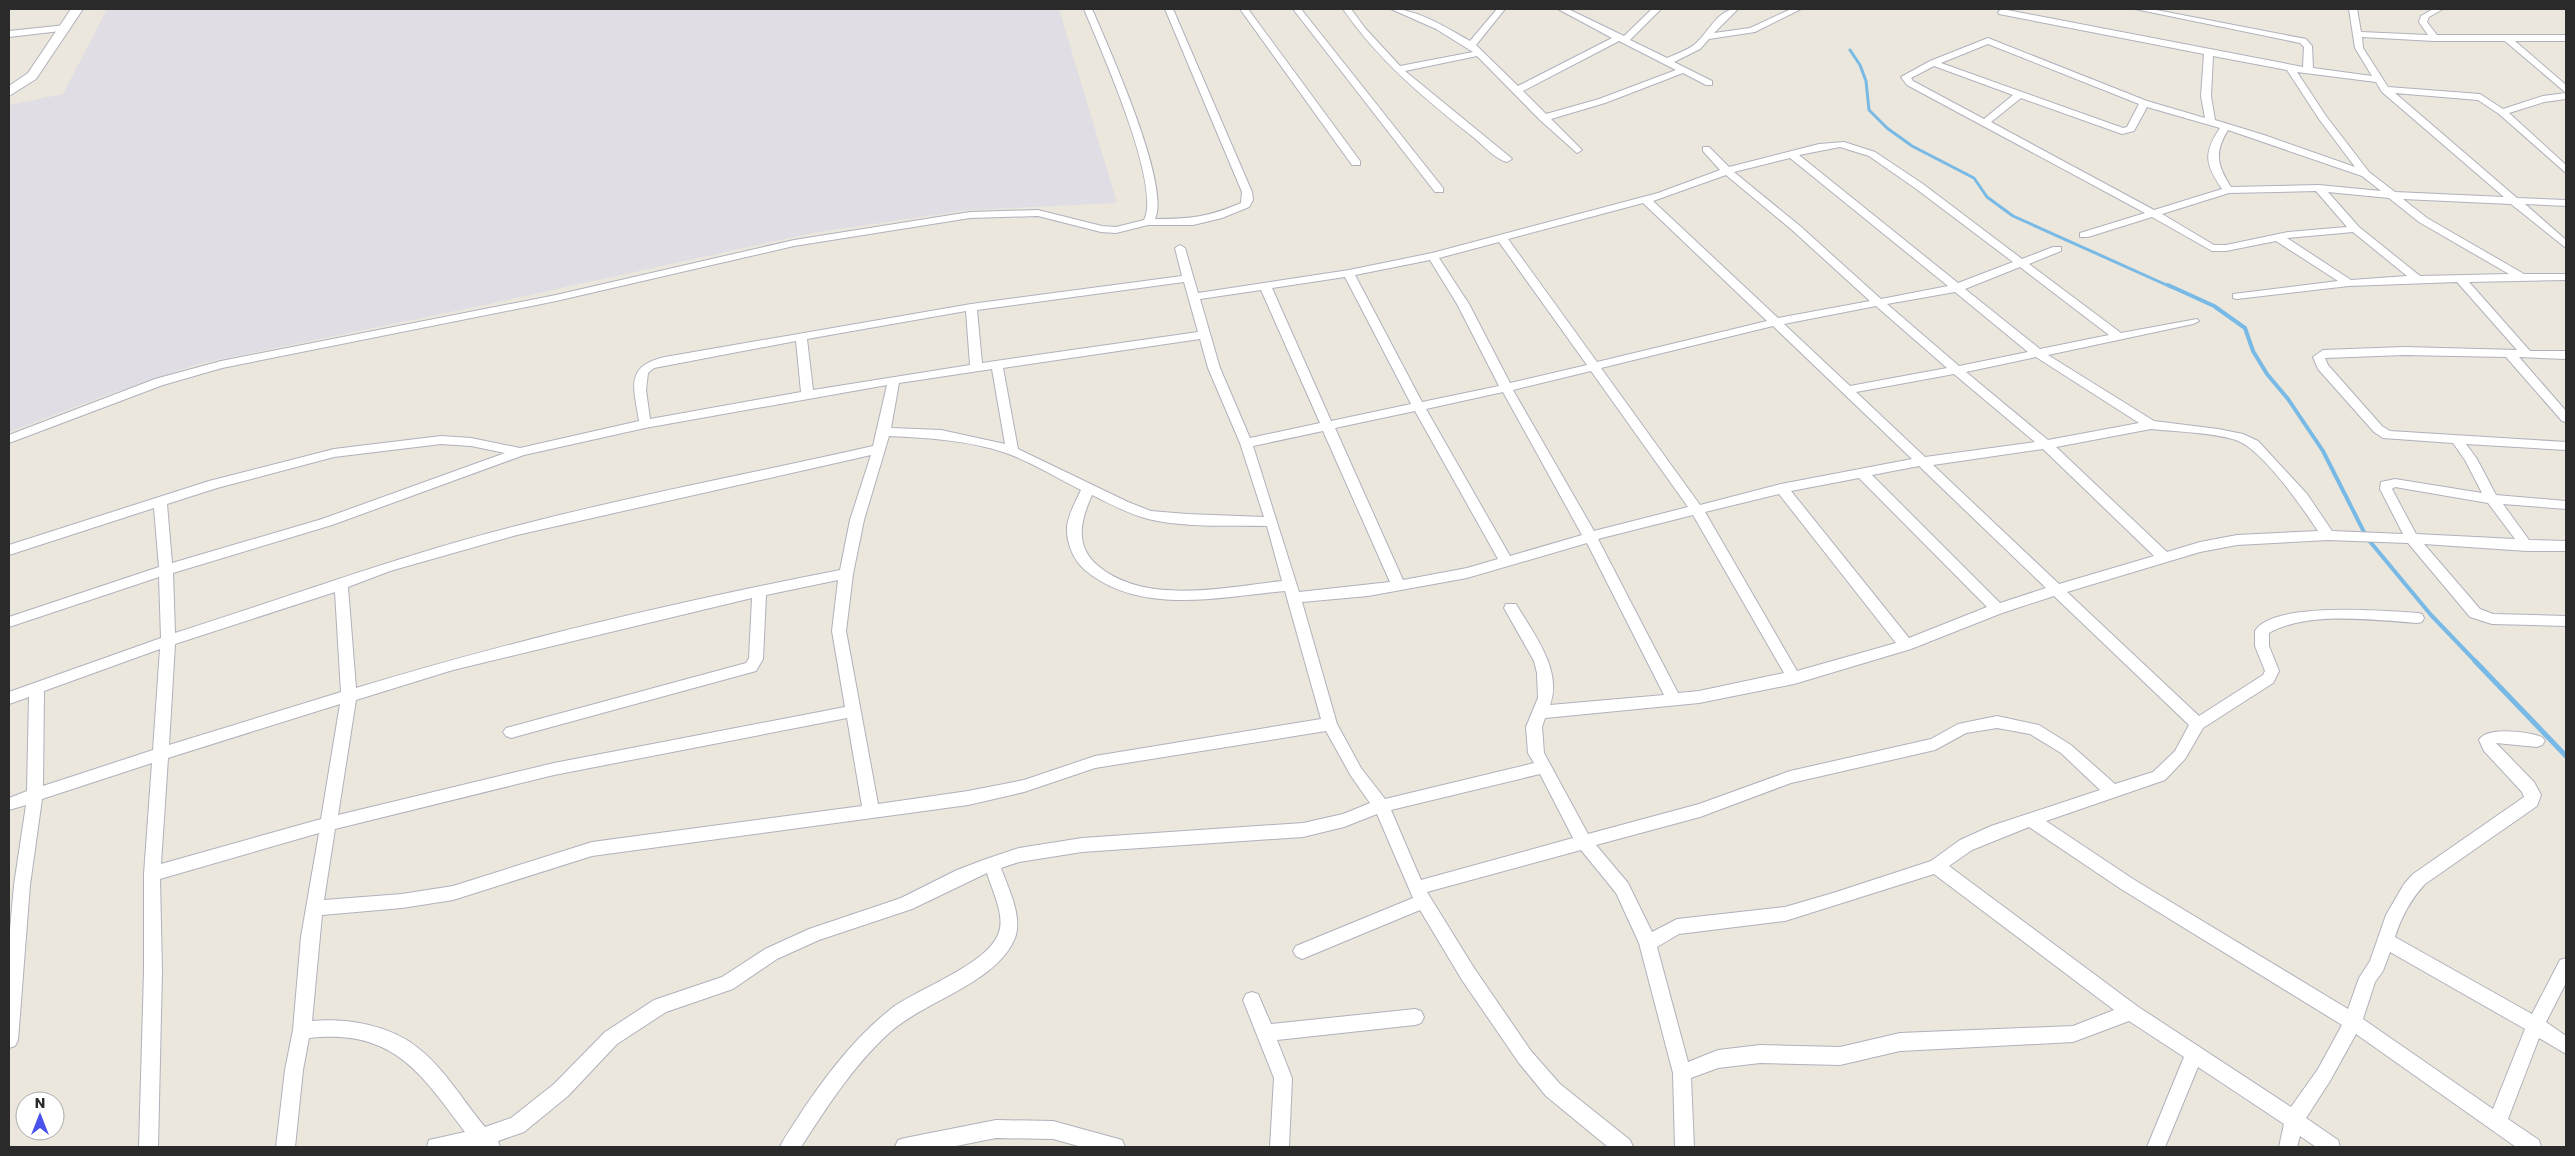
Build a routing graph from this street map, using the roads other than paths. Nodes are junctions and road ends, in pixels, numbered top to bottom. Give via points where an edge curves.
1 (77, 9) edge
2 (1088, 9) edge
3 (1169, 9) edge
4 (1244, 9) edge
5 (1297, 9) edge
6 (1347, 9) edge
7 (1396, 9) edge
8 (1426, 9) edge
9 (1501, 9) edge
10 (1562, 9) edge
11 (1583, 9) edge
12 (1657, 9) edge
13 (1734, 9) edge
14 (1797, 9) edge
15 (2139, 9) edge
16 (2353, 9) edge
17 (2439, 9) edge
18 (2154, 10) edge
19 (2002, 12) dead end
20 (1577, 16) junction
21 (1418, 19) junction
22 (66, 28) junction
23 (9, 34) edge
24 (2357, 34) junction
25 (1706, 37) junction
26 (1623, 38) junction
27 (2434, 38) junction
28 (2507, 38) junction
29 (2565, 40) edge
30 (1471, 46) junction
31 (2209, 52) junction
32 (1481, 54) junction
33 (1666, 62) junction
34 (1933, 62) junction
35 (2290, 68) junction
36 (1399, 69) junction
37 (1684, 70) junction
38 (2308, 71) junction
39 (2378, 80) junction
40 (1709, 84) dead end
41 (2385, 90) junction
42 (2566, 90) edge
43 (1516, 91) junction
44 (9, 92) edge
45 (2020, 94) junction
46 (2566, 96) edge
47 (2144, 103) junction
48 (2502, 112) junction
49 (1543, 118) junction
50 (2210, 122) junction
51 (1984, 123) junction
52 (2226, 126) junction
53 (1706, 149) dead end
54 (1578, 150) dead end
55 (1793, 155) junction
56 (1507, 159) dead end
57 (1356, 163) dead end
58 (2566, 170) edge
59 (1727, 171) junction
60 (2366, 174) junction
61 (2319, 188) junction
62 (1438, 190) dead end
63 (2228, 190) junction
64 (2392, 195) junction
65 (1645, 199) junction
66 (2514, 202) junction
67 (2566, 203) edge
68 (2153, 213) junction
69 (1148, 222) junction
70 (2355, 230) junction
71 (2084, 235) dead end
72 (2278, 237) junction
73 (1502, 238) junction
74 (2566, 245) edge
75 (1180, 248) dead end
76 (2057, 249) dead end
77 (1434, 256) junction
78 (2020, 263) junction
79 (1349, 273) junction
80 (2520, 276) junction
81 (2566, 277) edge
82 (1189, 278) junction
83 (2460, 278) junction
84 (2417, 279) junction
85 (2349, 283) junction
86 (1265, 286) junction
87 (1956, 288) junction
88 (2237, 296) dead end
89 (1194, 297) junction
90 (1878, 302) junction
91 (971, 307) junction
92 (2193, 321) dead end
93 (1776, 322) junction
94 (1204, 335) junction
95 (801, 336) junction
96 (2118, 336) junction
97 (2036, 352) junction
98 (2510, 354) junction
99 (2527, 354) junction
100 (2566, 355) edge
101 (997, 366) junction
102 (1594, 367) junction
103 (976, 368) junction
104 (1957, 370) junction
105 (894, 380) junction
106 (1506, 388) junction
107 (1847, 390) junction
108 (807, 395) junction
109 (1418, 406) junction
110 (2566, 418) edge
111 (646, 424) junction
112 (1326, 425) junction
113 (2150, 425) junction
114 (884, 432) junction
115 (9, 439) edge
116 (2457, 440) junction
117 (1246, 443) junction
118 (2046, 445) junction
119 (2566, 446) edge
120 (879, 449) junction
121 (1012, 451) junction
122 (521, 452) junction
123 (1921, 462) junction
124 (1860, 472) junction
125 (1089, 487) junction
126 (1781, 488) junction
127 (2492, 499) junction
128 (160, 500) junction
129 (2566, 504) edge
130 (1696, 509) junction
131 (1272, 522) junction
132 (2328, 535) junction
133 (1590, 536) junction
134 (2412, 539) junction
135 (2527, 546) junction
136 (2566, 546) edge
137 (9, 550) edge
138 (2165, 558) junction
139 (1506, 561) junction
140 (166, 570) junction
141 (846, 574) junction
142 (341, 584) junction
143 (1399, 586) junction
144 (2055, 590) junction
145 (760, 591) junction
146 (1292, 592) junction
147 (1511, 608) dead end
148 (1997, 609) junction
149 (2418, 618) dead end
150 (2566, 621) edge
151 (9, 622) edge
152 (168, 641) junction
153 (1906, 645) junction
154 (1794, 678) junction
155 (37, 688) junction
156 (349, 695) junction
157 (9, 698) edge
158 (1674, 700) junction
159 (854, 711) junction
160 (1542, 712) junction
161 (1330, 724) junction
162 (2198, 724) junction
163 (511, 732) dead end
164 (2537, 741) dead end
165 (159, 754) junction
166 (1544, 767) junction
167 (2112, 790) junction
168 (35, 796) junction
169 (9, 804) edge
170 (1381, 806) junction
171 (871, 809) junction
172 (2030, 819) junction
173 (328, 824) junction
174 (1584, 842) junction
175 (992, 864) junction
176 (1936, 866) junction
177 (152, 874) junction
178 (1420, 895) junction
179 (315, 908) junction
180 (2385, 940) junction
181 (1648, 943) junction
182 (1302, 951) dead end
183 (2566, 966) edge
184 (1252, 1000) dead end
185 (2131, 1012) junction
186 (1415, 1017) dead end
187 (2353, 1022) junction
188 (2535, 1025) junction
189 (302, 1030) junction
190 (1267, 1033) junction
191 (9, 1039) edge
192 (2566, 1046) edge
193 (2195, 1053) junction
194 (1682, 1073) junction
195 (2294, 1120) junction
196 (2497, 1123) junction
197 (486, 1143) edge
198 (148, 1147) edge
199 (285, 1147) edge
200 (436, 1147) edge
201 (790, 1147) edge
202 (905, 1147) edge
203 (1115, 1147) edge
204 (1278, 1147) edge
205 (1623, 1147) edge
206 (1684, 1147) edge
207 (2156, 1147) edge
208 (2288, 1147) edge
209 (2331, 1147) edge
210 (2532, 1147) edge

1 - 22 street
2 - 69 street via 1134,119 1150,186 1153,212
3 - 69 street via 1238,169 1248,200 1239,208 1208,218 1180,223
4 - 57 street
5 - 62 street
6 - 36 street via 1362,32
7 - 21 street
8 - 21 street
9 - 30 street
10 - 20 street
11 - 20 street
12 - 26 street
13 - 25 street
14 - 25 street via 1752,30
15 - 18 street
16 - 24 street
17 - 27 street via 2425,16 2423,22
18 - 38 street via 2303,41 2308,46
19 - 31 street
20 - 26 street
21 - 30 street
22 - 23 street
22 - 44 street via 32,76
24 - 27 street
24 - 39 street via 2363,57
25 - 33 street via 1691,52
26 - 33 street
26 - 43 street
27 - 28 street
28 - 29 street
28 - 42 street
30 - 32 street
31 - 35 street
31 - 50 street via 2206,96
32 - 36 street
32 - 43 street
33 - 37 street
34 - 45 street
34 - 47 street via 1988,41
34 - 51 street via 1906,77 1907,80
35 - 38 street
35 - 60 street
36 - 56 street
37 - 40 street
37 - 49 street via 1602,101
38 - 39 street
39 - 41 street
41 - 48 street via 2473,96
41 - 66 street
43 - 49 street
45 - 47 street via 2122,131 2131,129
45 - 51 street
46 - 48 street via 2543,99
47 - 50 street
48 - 58 street
49 - 54 street
50 - 52 street
51 - 68 street
52 - 60 street
52 - 63 street via 2213,145 2212,158
53 - 59 street
55 - 59 street
55 - 78 street via 1841,144 1863,149 1938,199
55 - 87 street
59 - 65 street
59 - 90 street
60 - 64 street
61 - 63 street
61 - 64 street
61 - 70 street
63 - 68 street
64 - 66 street
64 - 80 street via 2423,220
65 - 73 street
65 - 93 street
66 - 67 street
66 - 74 street
68 - 71 street
68 - 72 street via 2212,248
69 - 115 street via 1116,230 1101,229 1056,216 999,212 794,242 556,298 221,365 159,382
70 - 72 street
70 - 84 street
72 - 85 street
73 - 77 street
73 - 102 street
75 - 82 street
76 - 78 street
77 - 79 street
77 - 106 street
78 - 87 street
78 - 96 street
79 - 86 street
79 - 109 street
80 - 81 street
80 - 83 street
82 - 89 street
82 - 91 street
83 - 84 street
83 - 99 street
84 - 85 street
85 - 88 street
86 - 89 street
86 - 112 street
87 - 90 street
87 - 97 street
89 - 94 street
90 - 93 street
90 - 104 street
91 - 95 street
91 - 103 street
92 - 96 street
93 - 102 street
93 - 107 street
94 - 101 street
94 - 117 street via 1214,368
95 - 108 street
95 - 111 street via 651,365 642,372 640,382
96 - 97 street
97 - 104 street
97 - 113 street
98 - 99 street
98 - 110 street
98 - 116 street via 2404,351 2322,354 2319,357 2322,366 2384,434
99 - 100 street
101 - 103 street
101 - 121 street
102 - 106 street
102 - 130 street
103 - 105 street
104 - 107 street
104 - 118 street
105 - 108 street
105 - 114 street
106 - 109 street
106 - 133 street
107 - 123 street
108 - 111 street
109 - 112 street
109 - 139 street
111 - 122 street
112 - 117 street
112 - 143 street
113 - 118 street
113 - 132 street via 2218,432 2254,444 2302,497
114 - 120 street
114 - 121 street via 965,438
116 - 119 street
116 - 127 street
117 - 131 street
118 - 123 street
118 - 138 street
120 - 141 street via 857,520
120 - 142 street via 517,530 386,567
121 - 125 street
122 - 128 street via 456,441 423,441 364,448 303,460
122 - 140 street via 327,522
123 - 124 street
123 - 144 street
124 - 126 street
124 - 148 street
125 - 131 street via 1150,515
125 - 146 street via 1076,519 1074,536 1080,556 1092,570 1113,582 1143,591 1172,594
126 - 130 street
126 - 153 street
127 - 129 street
127 - 134 street via 2395,483 2386,485
127 - 135 street
128 - 137 street
128 - 140 street
130 - 133 street
130 - 154 street
131 - 146 street
132 - 134 street
132 - 138 street via 2237,540
133 - 139 street
133 - 158 street
134 - 135 street
134 - 150 street via 2475,613 2492,619
135 - 136 street
138 - 144 street
139 - 143 street via 1467,573
140 - 151 street
140 - 152 street
141 - 145 street
141 - 159 street via 839,631
142 - 152 street
142 - 156 street
143 - 146 street
144 - 148 street
144 - 162 street
145 - 156 street via 453,664
145 - 163 street via 756,659 751,667
146 - 161 street
147 - 160 street via 1541,661 1545,688
148 - 153 street
149 - 162 street via 2347,615 2278,621 2268,625 2262,631 2261,639 2272,671 2268,679
152 - 155 street
152 - 165 street
153 - 154 street
154 - 158 street
155 - 157 street
155 - 168 street
156 - 165 street
156 - 173 street
158 - 160 street
159 - 171 street
159 - 173 street via 554,769
160 - 166 street via 1534,727 1534,739 1536,753
161 - 170 street via 1356,772
161 - 171 street via 1095,762 997,793
162 - 167 street via 2180,755 2159,776
164 - 180 street via 2493,737 2487,740 2489,747 2533,795 2531,802 2419,879 2392,920
165 - 168 street
165 - 177 street
166 - 170 street
166 - 174 street
167 - 172 street
167 - 174 street via 2066,749 2034,729 1997,722 1963,728 1935,744 1790,777 1700,810
168 - 169 street
168 - 191 street via 22,885
170 - 175 street via 1303,830 1082,845 1046,850
170 - 178 street
171 - 179 street via 592,850 546,860 470,888 427,898
172 - 176 street via 1966,845
172 - 187 street via 2127,884
173 - 177 street
173 - 179 street
174 - 178 street
174 - 181 street via 1622,888
175 - 197 street via 906,904 815,934 771,954 727,983 660,1006 611,1038 537,1111
175 - 201 street via 1010,922 1001,948 980,966 900,1013 856,1054
176 - 181 street via 1784,914 1677,927
176 - 185 street
177 - 198 street
178 - 182 street
178 - 205 street via 1468,974 1525,1057 1553,1090
179 - 189 street
180 - 187 street
180 - 188 street
181 - 194 street
183 - 188 street
184 - 190 street
185 - 193 street
185 - 194 street via 2073,1034 1900,1042 1840,1056 1760,1054 1718,1060
186 - 190 street
187 - 195 street
187 - 196 street
188 - 192 street
188 - 196 street
189 - 197 street via 320,1027 358,1031 378,1036 411,1052
189 - 199 street
190 - 204 street via 1283,1078
193 - 195 street
193 - 207 street
194 - 206 street
195 - 208 street
195 - 209 street
196 - 210 street
197 - 200 street
202 - 203 street via 996,1129 1053,1130

